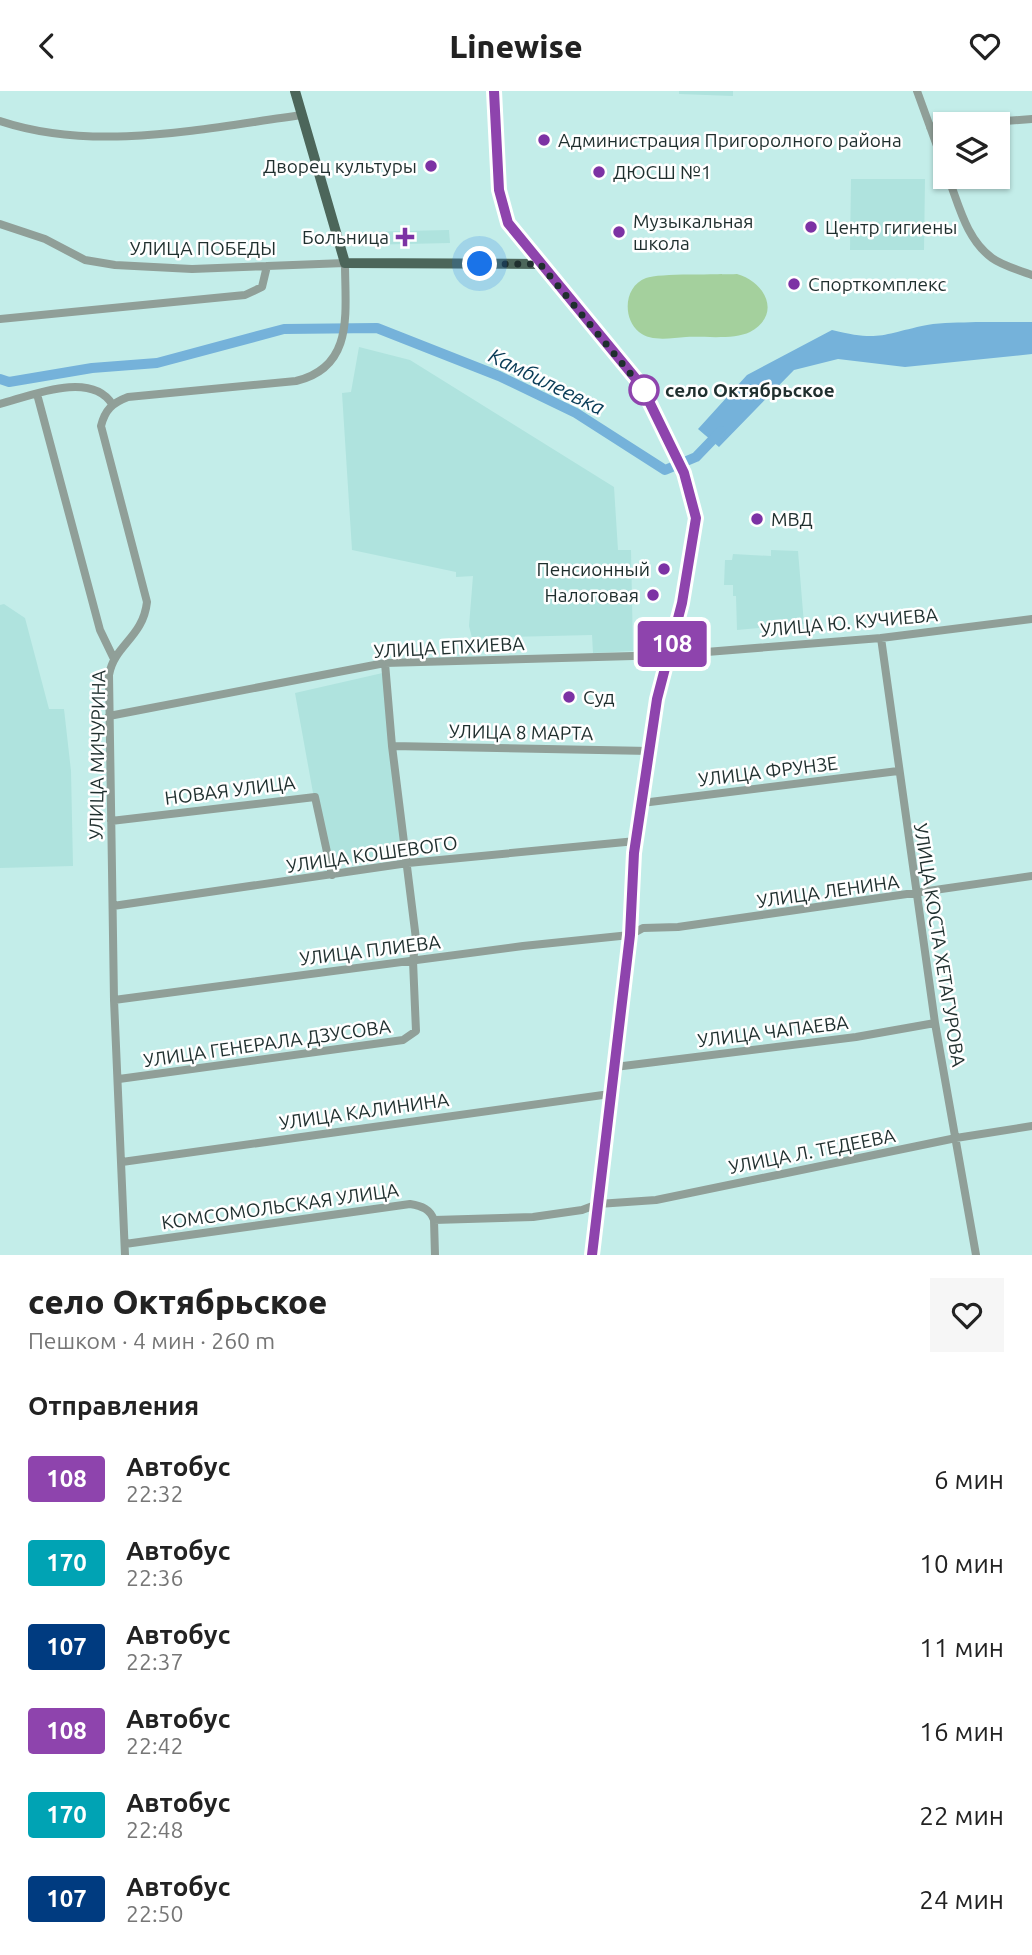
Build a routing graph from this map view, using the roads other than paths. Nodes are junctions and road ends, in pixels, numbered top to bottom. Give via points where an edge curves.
1 (295, 91) edge
2 (494, 91) edge
3 (917, 91) edge
4 (302, 115) junction
5 (1032, 119) edge
6 (0, 121) edge
7 (1010, 121) edge
8 (930, 127) junction
9 (933, 127) edge
10 (933, 135) edge
11 (952, 189) edge
12 (0, 224) edge
13 (345, 263) junction
14 (540, 264) junction
15 (267, 266) junction
16 (1032, 275) edge
17 (0, 319) edge
18 (37, 394) junction
19 (0, 404) edge
20 (112, 404) junction
21 (1032, 619) edge
22 (881, 638) junction
23 (669, 655) junction
24 (114, 659) junction
25 (386, 663) junction
26 (109, 716) junction
27 (392, 746) junction
28 (650, 751) junction
29 (898, 771) junction
30 (642, 803) junction
31 (111, 821) junction
32 (636, 841) junction
33 (408, 863) junction
34 (332, 875) junction
35 (1032, 876) edge
36 (916, 895) junction
37 (113, 906) junction
38 (630, 935) junction
39 (413, 961) junction
40 (114, 1000) junction
41 (935, 1023) junction
42 (615, 1067) junction
43 (119, 1079) junction
44 (610, 1094) junction
45 (1032, 1126) edge
46 (956, 1138) junction
47 (122, 1162) junction
48 (598, 1204) junction
49 (434, 1220) junction
50 (125, 1244) junction
51 (125, 1255) edge
52 (435, 1255) edge
53 (592, 1255) edge
54 (976, 1255) edge

1 - 4 main road
2 - 14 main road via 501,207
3 - 8 street
4 - 6 street via 109,135 34,130
4 - 13 main road
5 - 7 street
8 - 9 street
8 - 10 street
11 - 16 street via 977,244 993,259
12 - 15 street, УЛИЦА ПОБЕДЫ via 101,263 192,269
13 - 14 main road, УЛИЦА ПОБЕДЫ
13 - 15 street, УЛИЦА ПОБЕДЫ
13 - 20 street via 343,338 328,367 308,379 128,397
14 - 23 main road via 641,385 684,473 696,518
15 - 17 street via 262,287 245,295
18 - 19 street
18 - 20 street via 62,388 96,390
18 - 24 street via 100,630
20 - 24 street, УЛИЦА МИЧУРИНА via 104,415 101,434 147,602 141,627
21 - 22 street, УЛИЦА Ю. КУЧИЕВА
22 - 23 street, УЛИЦА Ю. КУЧИЕВА
22 - 29 street, УЛИЦА КОСТА ХЕТАГУРОВА
23 - 25 street, УЛИЦА ЕПХИЕВА
23 - 28 main road
24 - 26 street, УЛИЦА МИЧУРИНА via 109,675
25 - 26 street, УЛИЦА ЕПХИЕВА
25 - 27 street
26 - 31 street, УЛИЦА МИЧУРИНА
27 - 28 street, УЛИЦА 8 МАРТА
27 - 33 street
28 - 30 main road
29 - 30 street, УЛИЦА ФРУНЗЕ
29 - 36 street, УЛИЦА КОСТА ХЕТАГУРОВА
30 - 32 main road
31 - 34 street, НОВАЯ УЛИЦА via 315,797
31 - 37 street, УЛИЦА МИЧУРИНА
32 - 33 street, УЛИЦА КОШЕВОГО
32 - 38 main road
33 - 34 street, УЛИЦА КОШЕВОГО
33 - 39 street via 416,939
34 - 37 street, УЛИЦА КОШЕВОГО
35 - 36 street, УЛИЦА ЛЕНИНА
36 - 38 street, УЛИЦА ЛЕНИНА via 643,928
36 - 41 street, УЛИЦА КОСТА ХЕТАГУРОВА
37 - 40 street, УЛИЦА МИЧУРИНА
38 - 39 street, УЛИЦА ПЛИЕВА
38 - 42 main road
39 - 40 street, УЛИЦА ПЛИЕВА
39 - 43 street, УЛИЦА ГЕНЕРАЛА ДЗУСОВА via 416,1031 403,1040
40 - 43 street, УЛИЦА МИЧУРИНА
41 - 42 street, УЛИЦА ЧАПАЕВА
41 - 46 street, УЛИЦА КОСТА ХЕТАГУРОВА
42 - 44 main road
43 - 47 street, УЛИЦА МИЧУРИНА
44 - 47 street, УЛИЦА КАЛИНИНА
44 - 48 main road
45 - 46 street, УЛИЦА Л. ТЕДЕЕВА
46 - 48 street, УЛИЦА Л. ТЕДЕЕВА via 656,1200
46 - 54 street, УЛИЦА КОСТА ХЕТАГУРОВА
47 - 50 street, УЛИЦА МИЧУРИНА
48 - 49 street via 533,1217
48 - 53 main road
49 - 50 street, КОМСОМОЛЬСКАЯ УЛИЦА via 422,1206 410,1204
49 - 52 street
50 - 51 street, УЛИЦА МИЧУРИНА

